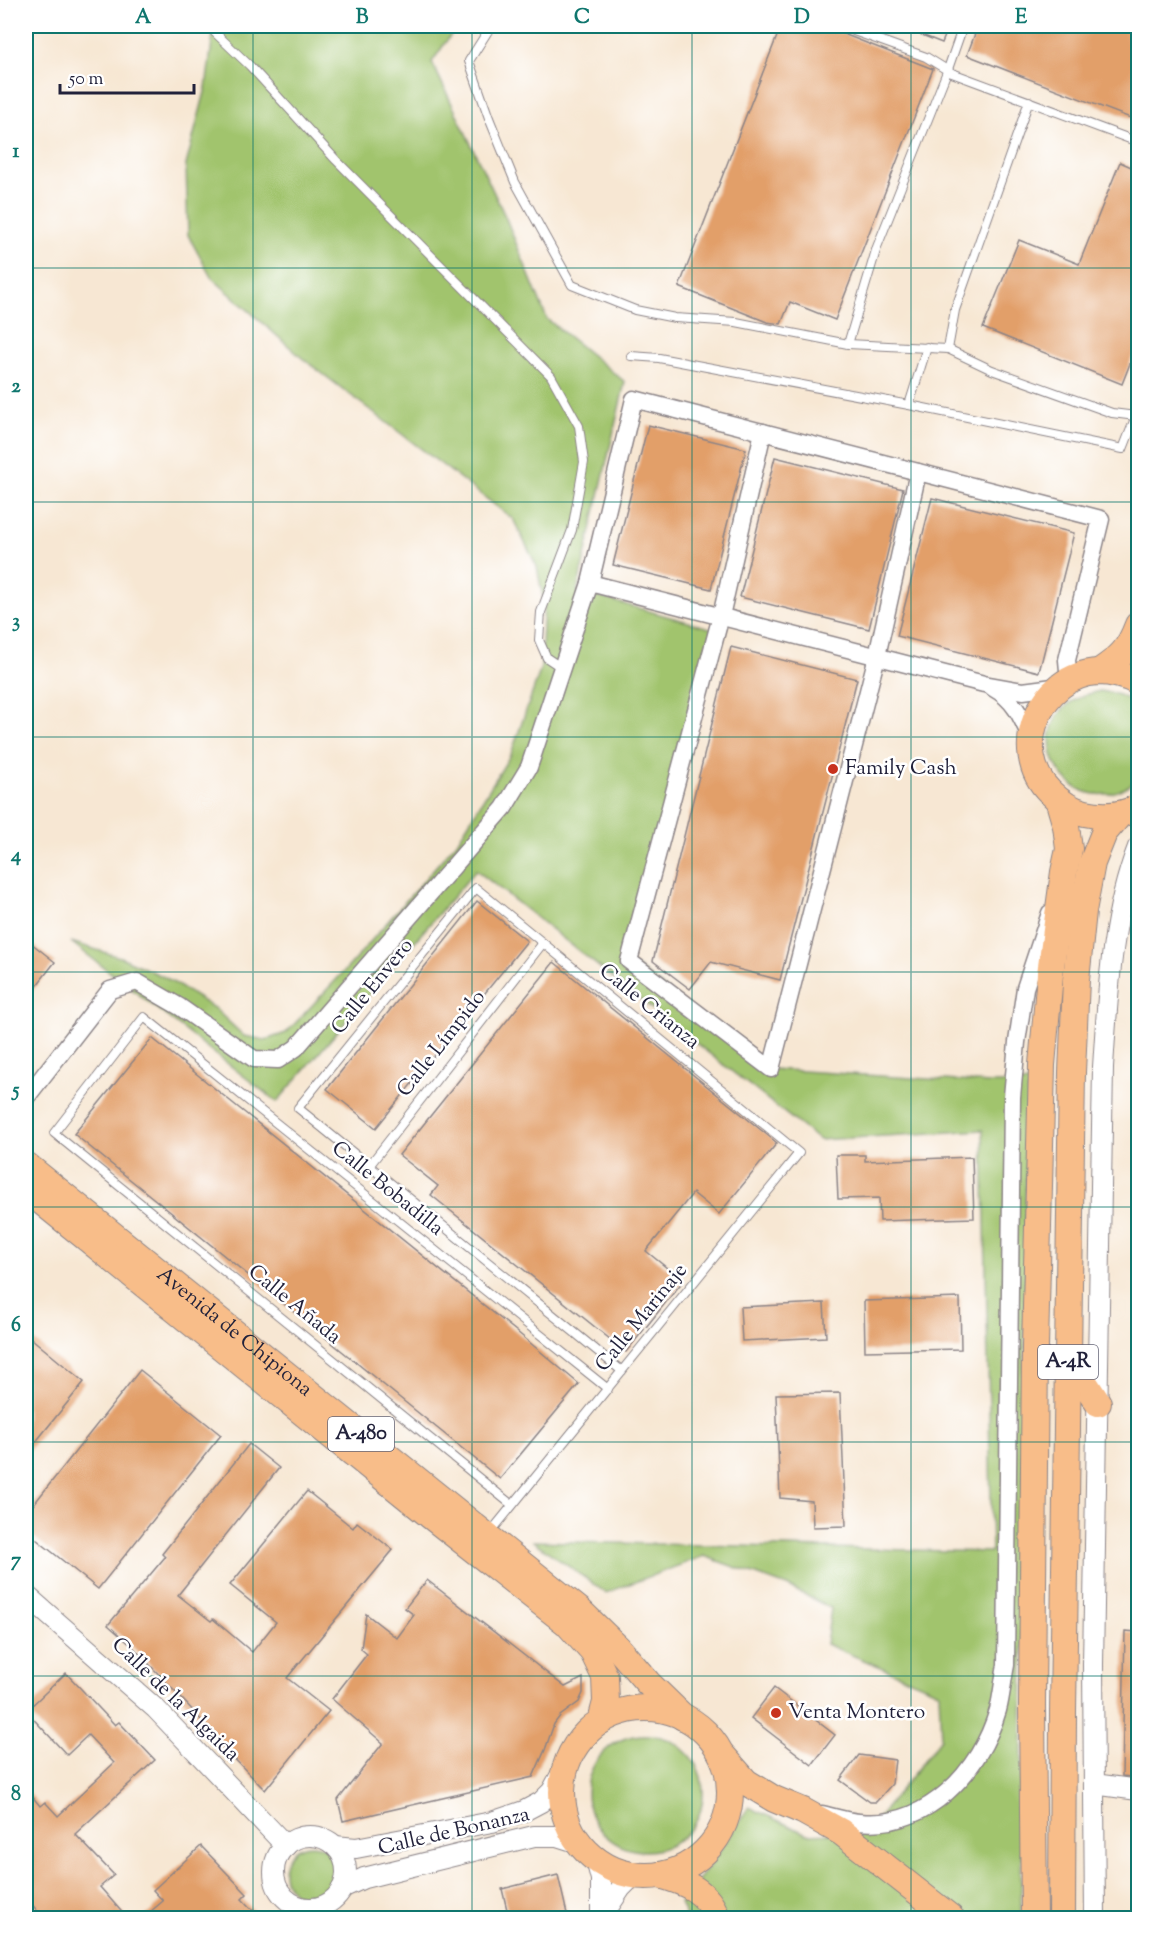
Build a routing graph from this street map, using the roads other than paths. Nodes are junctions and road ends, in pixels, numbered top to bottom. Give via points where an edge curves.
1 (208, 26) edge
2 (491, 26) edge
3 (840, 26) edge
4 (963, 26) edge
5 (948, 69) junction
6 (1029, 101) junction
7 (1138, 142) edge
8 (848, 344) junction
9 (927, 347) junction
10 (948, 349) junction
11 (631, 357) dead end
12 (909, 405) junction
13 (1137, 415) edge
14 (763, 432) junction
15 (918, 472) junction
16 (590, 583) junction
17 (721, 616) junction
18 (1138, 625) edge
19 (877, 656) junction
20 (562, 668) junction
21 (1099, 672) junction
22 (1138, 682) edge
23 (1065, 683) junction
24 (984, 684) junction
25 (1031, 739) junction
26 (1059, 802) junction
27 (1129, 810) edge
28 (1138, 847) edge
29 (1064, 872) junction
30 (476, 888) joint
31 (543, 944) junction
32 (26, 1098) edge
33 (298, 1108) joint
34 (54, 1133) joint
35 (799, 1153) joint
36 (26, 1165) edge
37 (369, 1167) junction
38 (28, 1196) edge
39 (1068, 1357) junction
40 (622, 1371) junction
41 (608, 1389) junction
42 (1098, 1403) junction
43 (512, 1505) junction
44 (488, 1536) junction
45 (26, 1595) edge
46 (683, 1717) junction
47 (601, 1721) junction
48 (720, 1753) junction
49 (565, 1767) junction
50 (1094, 1784) junction
51 (1138, 1790) edge
52 (804, 1810) junction
53 (286, 1846) junction
54 (335, 1846) junction
55 (587, 1851) junction
56 (634, 1875) junction
57 (660, 1875) junction
58 (342, 1888) junction
59 (305, 1913) edge
60 (601, 1918) edge
61 (717, 1918) edge
62 (951, 1918) edge
63 (1034, 1918) edge
64 (1062, 1918) edge
65 (1095, 1918) edge

1 - 20 lane via 551,376 579,426 584,462 572,530 541,612 540,640 547,658
2 - 8 lane via 468,61 515,182 572,285 635,310 675,318 736,322
3 - 5 lane via 926,57
4 - 5 lane
5 - 6 lane
5 - 8 lane via 877,247
6 - 7 lane
6 - 10 lane via 955,310
8 - 9 lane
9 - 10 lane
9 - 12 lane
10 - 13 lane via 992,370 1112,413
11 - 12 lane via 659,358
12 - 13 lane via 1123,449
14 - 15 street
14 - 16 street via 634,399
14 - 17 street
15 - 19 street
15 - 23 street via 1101,519
16 - 17 street
16 - 20 street
17 - 19 street
17 - 19 street via 629,961 771,1069
18 - 21 main road via 1131,644 1119,659
19 - 24 street
20 - 32 street via 530,767 504,808 296,1048 278,1059 254,1059 137,982 110,990
21 - 22 main road
21 - 23 main road
23 - 24 street via 1023,691
23 - 25 main road via 1041,707
24 - 25 street via 1004,694 1016,706
25 - 26 main road via 1034,766
26 - 27 main road via 1077,812 1098,816
26 - 29 main road, A-4R via 1069,849
27 - 39 main road, A-4R via 1104,833 1092,863 1083,911 1071,1072
28 - 42 street via 1117,919 1108,985 1101,1138
29 - 52 street via 1025,988 1012,1097 1006,1665 998,1710 968,1771 943,1797 917,1812 890,1820 860,1822
29 - 63 main road, A-4R via 1042,1065 1035,1347
30 - 31 lane, Calle Crianza
30 - 33 lane, Calle Envero
31 - 35 lane, Calle Crianza
31 - 37 lane, Calle Límpido
33 - 37 lane, Calle Bobadilla
34 - 41 lane, Calle Bobadilla via 144,1017
34 - 43 lane, Calle Añada
35 - 40 lane, Calle Marinaje
36 - 44 main road, Avenida de Chipiona / A-480
37 - 40 lane, Calle Bobadilla
38 - 47 main road, Avenida de Chipiona / A-480 via 567,1623 593,1652 605,1677 606,1702
39 - 42 main road
39 - 64 main road, A-4R
40 - 41 lane, Calle Marinaje
41 - 43 lane, Calle Marinaje
42 - 50 street
43 - 44 lane, Calle Marinaje
44 - 46 main road, Avenida de Chipiona / A-480 via 580,1611
45 - 53 street, Calle de la Algaida via 156,1709
46 - 47 main road via 641,1708
46 - 48 main road via 704,1732
47 - 49 main road via 579,1741
48 - 52 main road via 746,1782 774,1799
48 - 57 main road via 728,1774 730,1796 726,1818 716,1839 701,1856
49 - 54 street, Calle de Bonanza via 541,1802 492,1822 356,1848
49 - 55 main road via 563,1807 568,1826
50 - 51 street
50 - 65 street
52 - 62 main road via 841,1832
53 - 54 street via 295,1839 316,1836
53 - 59 street via 275,1866 278,1888
54 - 58 street via 346,1866
55 - 56 main road via 614,1870
55 - 58 street, Calle de Bonanza via 557,1836 534,1836 364,1878
55 - 60 street via 602,1879
56 - 57 main road
56 - 60 street
57 - 61 main road via 700,1892
58 - 59 street via 336,1898

